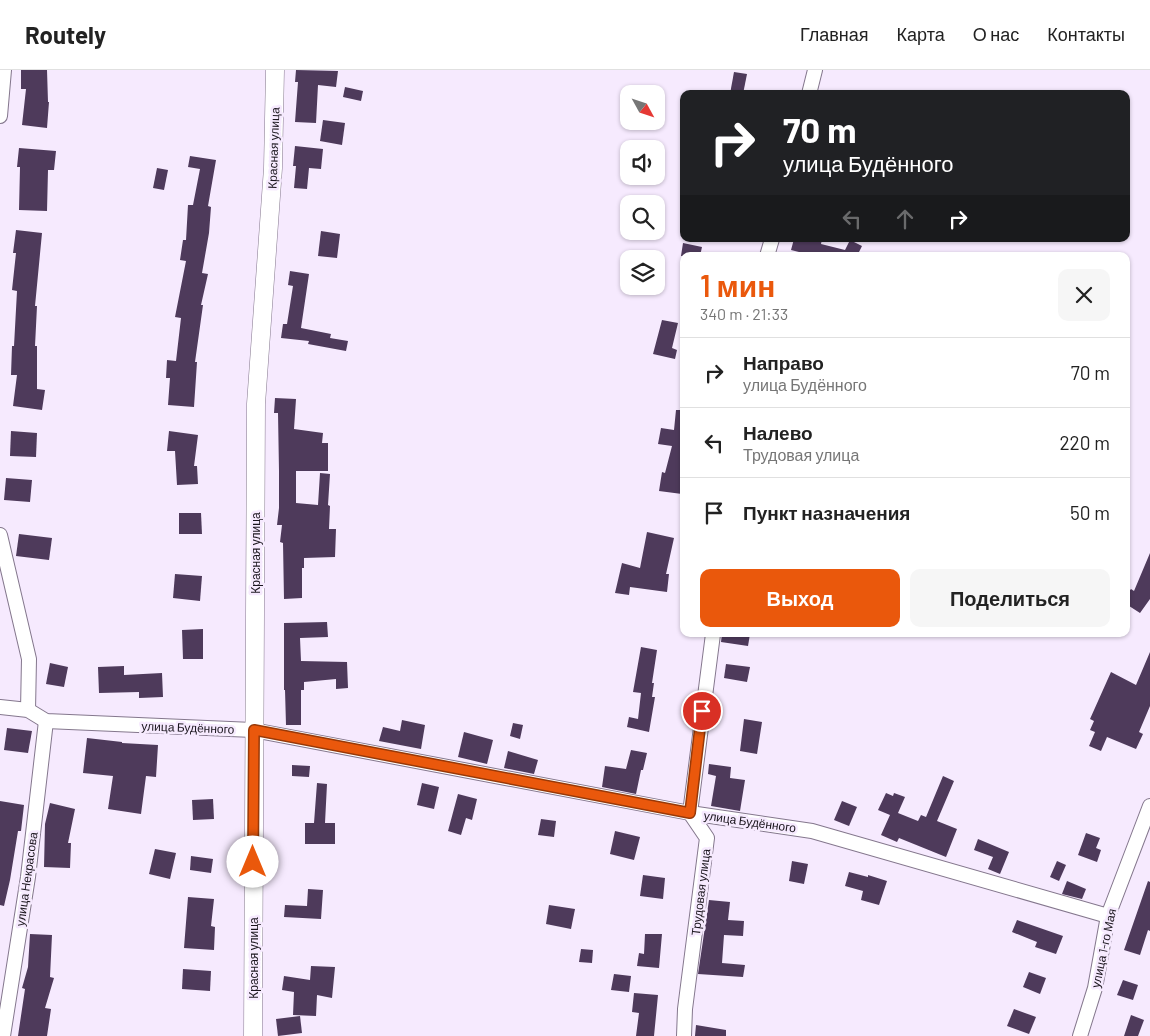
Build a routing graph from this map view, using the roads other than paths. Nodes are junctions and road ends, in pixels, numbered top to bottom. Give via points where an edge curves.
1 (4, 70) edge
2 (275, 70) edge
3 (815, 70) edge
4 (810, 90) edge
5 (0, 116) edge
6 (0, 535) edge
7 (713, 637) edge
8 (0, 707) edge
9 (28, 710) junction
10 (46, 721) junction
11 (254, 730) junction
12 (1150, 806) edge
13 (690, 813) junction
14 (1108, 916) junction
15 (3, 1036) edge
16 (253, 1036) edge
17 (684, 1036) edge
18 (1080, 1036) edge

1 - 5 street
2 - 11 main road, Красная улица via 273,168 256,404
3 - 4 street
6 - 9 street via 29,659
7 - 13 street
8 - 9 street, улица Будённого
9 - 10 street, улица Будённого
10 - 11 street, улица Будённого
10 - 15 street, улица Некрасова via 28,877
11 - 13 street, улица Будённого
11 - 16 main road, Красная улица
12 - 14 street, улица 1-го Мая
13 - 14 street, улица Будённого via 812,830
13 - 17 street, Трудовая улица via 707,838
14 - 18 street, улица 1-го Мая via 1095,988

